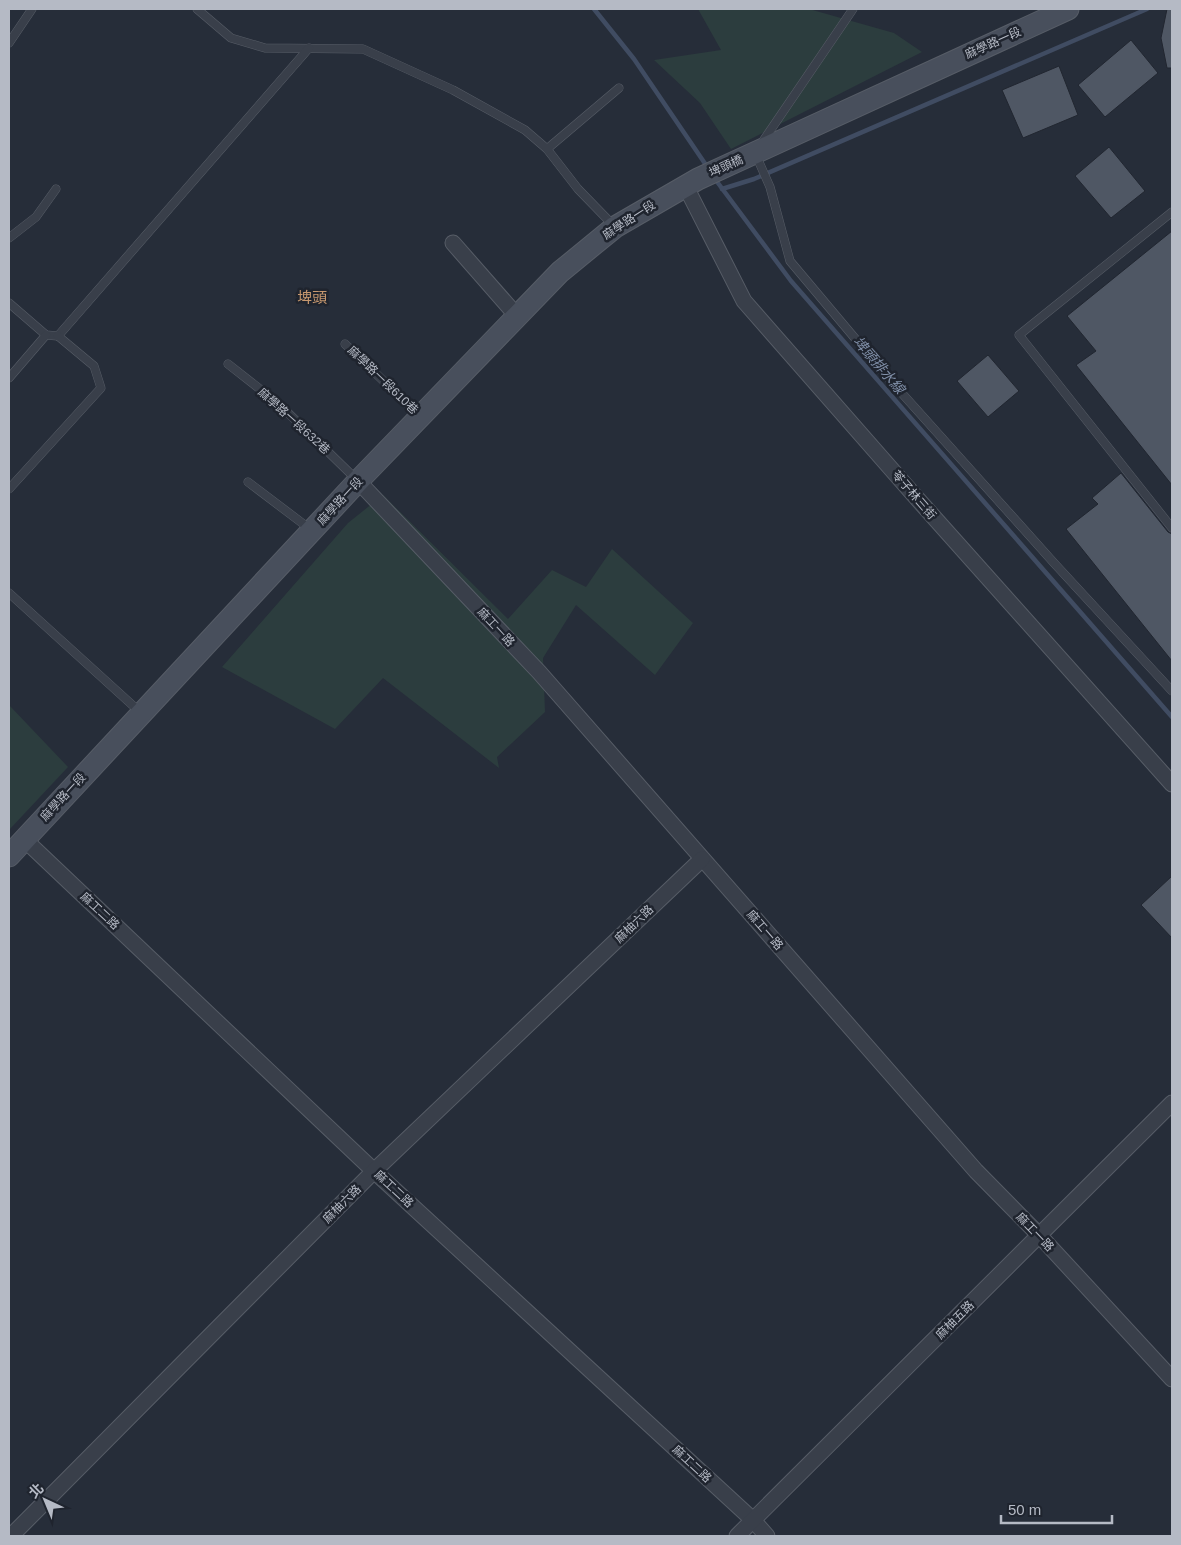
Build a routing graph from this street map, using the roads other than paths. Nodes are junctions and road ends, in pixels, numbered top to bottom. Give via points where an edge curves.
1 (32, 9) edge
2 (197, 9) edge
3 (853, 9) edge
4 (1068, 9) edge
5 (9, 43) edge
6 (309, 48) junction
7 (619, 88) dead end
8 (546, 149) junction
9 (755, 153) junction
10 (691, 182) junction
11 (56, 189) dead end
12 (1172, 212) edge
13 (615, 227) junction
14 (9, 238) edge
15 (453, 243) dead end
16 (9, 303) edge
17 (517, 316) junction
18 (46, 335) junction
19 (58, 336) junction
20 (345, 344) dead end
21 (228, 364) dead end
22 (9, 378) edge
23 (421, 416) junction
24 (358, 481) junction
25 (248, 482) dead end
26 (9, 489) edge
27 (1172, 528) edge
28 (312, 531) junction
29 (9, 593) edge
30 (1172, 691) edge
31 (142, 714) junction
32 (1172, 784) edge
33 (24, 839) junction
34 (9, 856) edge
35 (702, 859) junction
36 (1172, 1103) edge
37 (374, 1171) junction
38 (1040, 1236) junction
39 (1172, 1379) edge
40 (753, 1520) junction
41 (11, 1536) edge
42 (737, 1536) edge
43 (767, 1536) edge

1 - 5 lane
2 - 6 lane via 231,38 265,48
3 - 9 lane
4 - 9 main road, 麻學路一段
6 - 8 lane via 363,49 453,90 525,130
6 - 19 lane
7 - 8 lane
8 - 13 lane via 578,189
9 - 10 main road, 埤頭橋
9 - 30 lane via 770,187 790,261 903,395
10 - 13 main road, 麻學路一段
10 - 32 street, 苓子林三街 via 744,301
11 - 14 lane via 36,217
12 - 27 lane via 1019,335
13 - 17 main road, 麻學路一段 via 560,272
15 - 17 street
16 - 18 lane
17 - 23 main road, 麻學路一段
18 - 19 lane
18 - 22 lane
19 - 26 lane via 94,366 101,388
20 - 23 lane, 麻學路一段610巷
21 - 24 lane, 麻學路一段632巷 via 279,404
23 - 24 main road, 麻學路一段
24 - 28 main road, 麻學路一段
24 - 35 street, 麻工一路 via 539,672
25 - 28 lane
28 - 31 main road, 麻學路一段
29 - 31 lane
31 - 33 main road, 麻學路一段
33 - 34 main road, 麻學路一段
33 - 37 street, 麻工二路
35 - 37 street, 麻柚六路
35 - 38 street, 麻工一路 via 976,1171
36 - 38 street, 麻柚五路
37 - 40 street, 麻工二路
37 - 41 street, 麻柚六路
38 - 39 street, 麻工一路
38 - 40 street, 麻柚五路
40 - 42 street, 麻柚五路
40 - 43 street, 麻工二路

